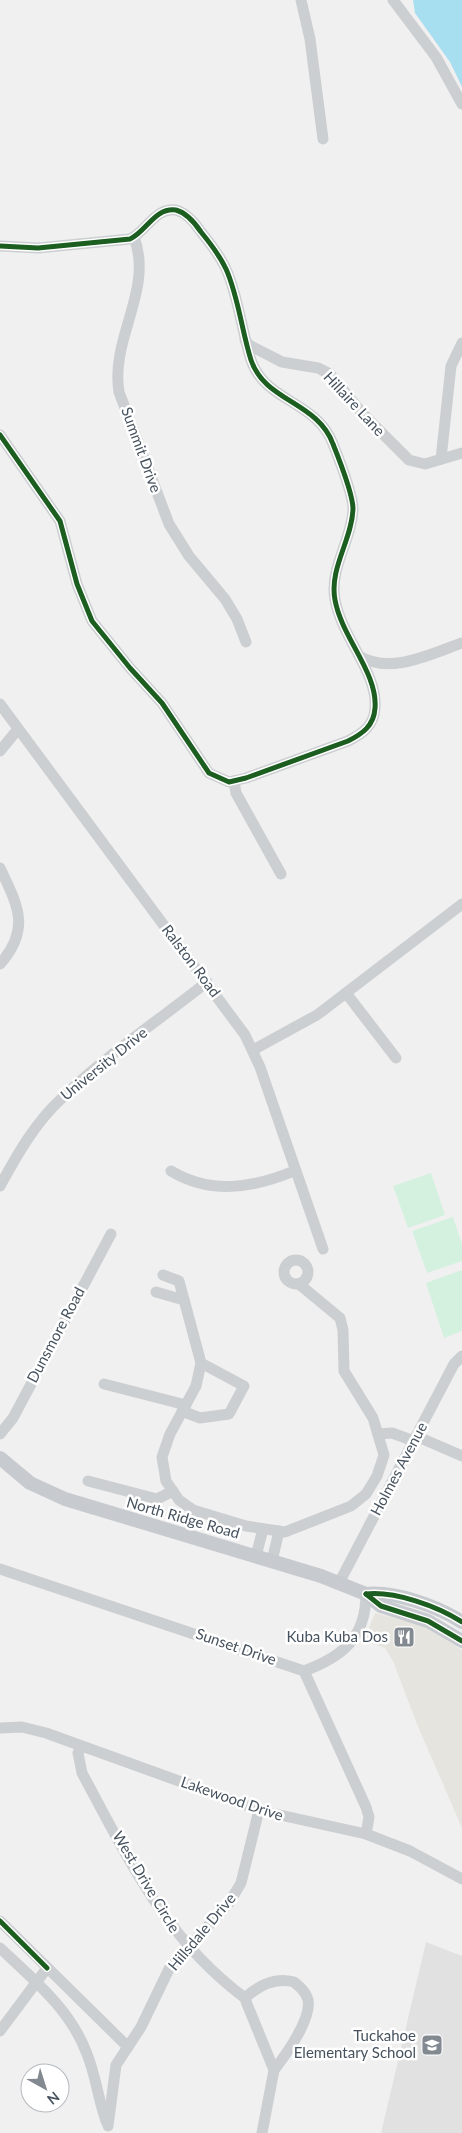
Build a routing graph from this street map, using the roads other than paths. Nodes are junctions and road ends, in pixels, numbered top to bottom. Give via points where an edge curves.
1 (301, 0) edge
2 (393, 0) edge
3 (462, 104) edge
4 (323, 139) dead end
5 (134, 237) junction
6 (0, 246) edge
7 (244, 338) junction
8 (462, 342) edge
9 (0, 434) edge
10 (462, 453) edge
11 (441, 459) junction
12 (246, 642) dead end
13 (462, 643) edge
14 (359, 656) junction
15 (0, 704) edge
16 (18, 729) junction
17 (0, 751) edge
18 (234, 781) junction
19 (0, 868) edge
20 (281, 874) dead end
21 (461, 908) edge
22 (0, 964) edge
23 (207, 982) junction
24 (346, 993) junction
25 (253, 1050) junction
26 (396, 1058) dead end
27 (171, 1171) dead end
28 (294, 1171) junction
29 (0, 1186) edge
30 (111, 1234) dead end
31 (323, 1249) dead end
32 (162, 1275) dead end
33 (299, 1284) dead end
34 (156, 1292) dead end
35 (184, 1300) junction
36 (462, 1356) edge
37 (201, 1363) junction
38 (104, 1384) dead end
39 (184, 1408) junction
40 (0, 1434) edge
41 (378, 1434) junction
42 (415, 1439) junction
43 (462, 1456) edge
44 (0, 1458) edge
45 (88, 1481) dead end
46 (173, 1491) junction
47 (263, 1529) junction
48 (279, 1531) junction
49 (256, 1556) junction
50 (272, 1561) junction
51 (0, 1569) edge
52 (339, 1583) junction
53 (366, 1594) junction
54 (462, 1622) edge
55 (462, 1641) edge
56 (304, 1671) junction
57 (0, 1728) edge
58 (81, 1747) junction
59 (259, 1810) junction
60 (366, 1834) junction
61 (462, 1878) edge
62 (0, 1922) edge
63 (188, 1947) junction
64 (0, 1948) edge
65 (47, 1968) junction
66 (36, 1981) junction
67 (245, 1998) junction
68 (0, 2031) edge
69 (128, 2047) junction
70 (274, 2070) junction
71 (109, 2130) edge
72 (262, 2133) edge

1 - 4 street via 310,39
2 - 3 street via 436,57
5 - 6 street via 58,247
5 - 7 street via 163,212 175,210 189,217 212,245 227,271
5 - 12 street, Summit Drive via 141,276 119,354 119,392 169,524 189,556 225,599
7 - 11 street, Hillaire Lane via 249,345 282,362 326,371 409,460 422,465
7 - 14 street via 265,384 308,411 325,428 332,442 353,507 336,569 334,597 342,627
8 - 11 street via 451,366
9 - 18 street via 60,522 77,584 92,621 162,703 209,773
10 - 11 street, Hillaire Lane
13 - 14 street via 395,664 370,662
14 - 18 street via 376,698 372,721 363,732 348,741
15 - 16 street, Ralston Road
16 - 17 street
16 - 23 street, Ralston Road
18 - 20 street via 236,793
19 - 22 street via 17,910 19,932 13,948
21 - 24 street
23 - 25 street, Ralston Road
23 - 29 street, University Drive via 60,1099 25,1144
24 - 25 street via 298,1027
24 - 26 street
25 - 28 street, Ralston Road
27 - 28 street via 184,1179 237,1188
28 - 31 street, Ralston Road
30 - 40 street, Dunsmore Road via 13,1418
32 - 35 street via 179,1281
33 - 41 street via 340,1318 344,1371 373,1418
34 - 35 street
35 - 37 street
36 - 42 street, Holmes Avenue via 454,1364
37 - 39 street via 196,1386
37 - 39 street via 244,1386 229,1414 200,1418
38 - 39 street
39 - 46 street via 162,1457 166,1481
41 - 42 street via 392,1433
41 - 48 street via 384,1455 366,1494 352,1506 285,1532
42 - 43 street
42 - 52 street, Holmes Avenue
44 - 49 main road, North Ridge Road via 30,1483 65,1499
45 - 46 street via 157,1499
46 - 47 street via 178,1500 193,1510
47 - 48 street
47 - 49 street
48 - 50 street
49 - 50 main road, North Ridge Road
50 - 52 main road, North Ridge Road
51 - 56 street, Sunset Drive
52 - 53 main road, North Ridge Road
53 - 54 main road, North Ridge Road via 382,1593 434,1607
53 - 55 main road, North Ridge Road via 381,1606 428,1621
53 - 56 street via 364,1614 350,1644 326,1663
56 - 60 street via 370,1817
57 - 58 street, Lakewood Drive via 31,1729
58 - 59 street, Lakewood Drive
58 - 63 street, West Drive Circle via 78,1754 82,1773 152,1899
59 - 60 street, Lakewood Drive
59 - 63 street, Hillsdale Drive via 241,1883 229,1903
60 - 61 street, Lakewood Drive
62 - 65 street
63 - 67 street, West Drive Circle via 225,1984
63 - 69 street, Hillsdale Drive via 160,1983 141,2027
64 - 66 street
65 - 66 street
65 - 69 street
66 - 68 street
66 - 71 street via 65,2015 87,2052
67 - 70 street
67 - 70 street via 261,1986 280,1980 294,1982 308,1999 308,2011 302,2024 285,2057
69 - 71 street, Hillsdale Drive via 116,2066
70 - 72 street

